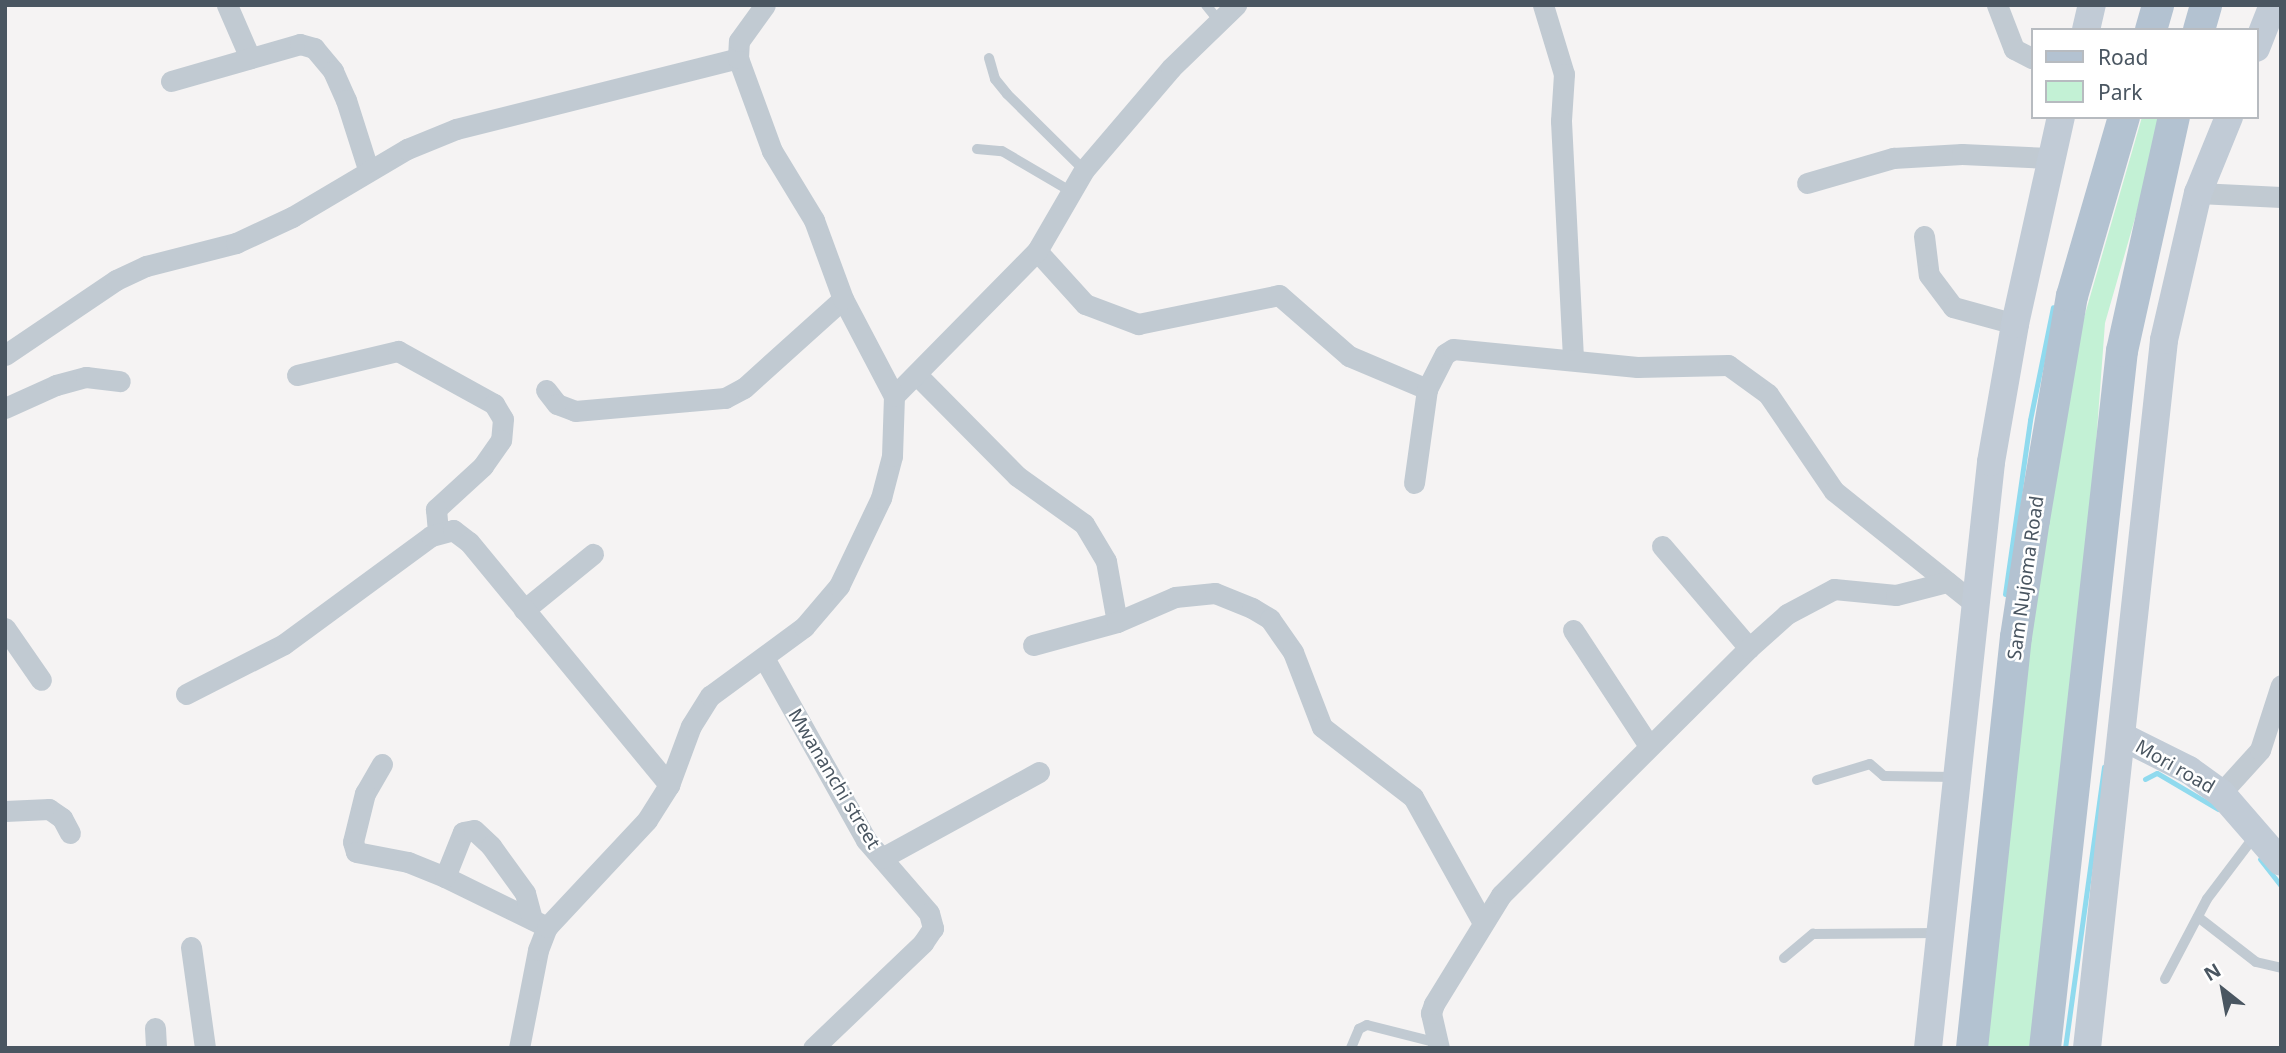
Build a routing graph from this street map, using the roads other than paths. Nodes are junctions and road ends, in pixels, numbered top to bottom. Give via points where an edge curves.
1 (227, 5) edge
2 (765, 5) edge
3 (1236, 5) edge
4 (1543, 5) edge
5 (1997, 5) edge
6 (2092, 5) edge
7 (2158, 5) edge
8 (2206, 5) edge
9 (2273, 5) edge
10 (1212, 13) edge
11 (2086, 28) edge
12 (2152, 28) edge
13 (2200, 28) edge
14 (2258, 43) edge
15 (2030, 57) edge
16 (250, 58) junction
17 (738, 58) junction
18 (989, 58) dead end
19 (171, 81) dead end
20 (2061, 119) edge
21 (2123, 119) edge
22 (2174, 119) edge
23 (2228, 119) edge
24 (977, 149) dead end
25 (2050, 158) junction
26 (368, 169) junction
27 (1084, 170) junction
28 (1807, 183) dead end
29 (1072, 192) junction
30 (2198, 193) junction
31 (2281, 197) edge
32 (1924, 236) dead end
33 (1037, 251) junction
34 (843, 299) junction
35 (2015, 324) junction
36 (5, 355) edge
37 (1573, 360) junction
38 (297, 375) dead end
39 (918, 376) junction
40 (120, 381) dead end
41 (1427, 388) junction
42 (546, 390) dead end
43 (894, 397) junction
44 (5, 408) edge
45 (1413, 483) dead end
46 (438, 531) junction
47 (1662, 546) dead end
48 (593, 554) dead end
49 (1947, 582) junction
50 (1975, 604) junction
51 (524, 610) junction
52 (1118, 622) junction
53 (5, 628) edge
54 (1573, 630) dead end
55 (1034, 645) dead end
56 (1749, 648) junction
57 (764, 657) junction
58 (41, 680) dead end
59 (2281, 685) edge
60 (186, 694) dead end
61 (2123, 737) junction
62 (1648, 744) junction
63 (382, 764) dead end
64 (1039, 772) dead end
65 (1958, 777) junction
66 (1817, 780) dead end
67 (670, 785) junction
68 (2221, 793) junction
69 (5, 811) edge
70 (70, 833) dead end
71 (2257, 833) junction
72 (882, 858) junction
73 (2281, 862) edge
74 (445, 877) junction
75 (2198, 917) junction
76 (1482, 921) junction
77 (540, 923) junction
78 (1939, 933) junction
79 (191, 947) dead end
80 (1784, 958) dead end
81 (2281, 968) edge
82 (2165, 979) dead end
83 (1438, 1045) edge
84 (205, 1048) edge
85 (519, 1048) edge
86 (813, 1048) edge
87 (1351, 1048) edge
88 (1928, 1048) edge
89 (1972, 1048) edge
90 (2045, 1048) edge
91 (2087, 1048) edge

1 - 16 street
2 - 17 street via 739,41
3 - 10 street
4 - 37 street via 1564,74
5 - 15 street via 2014,49
6 - 11 street
7 - 12 main road
8 - 13 main road
9 - 14 street
10 - 27 street
16 - 19 street
16 - 26 street via 300,44 314,48 333,71 346,100
17 - 26 street via 456,129
17 - 34 street via 767,141 814,220
18 - 27 lane via 995,79 1007,94
20 - 25 street
21 - 89 main road, Sam Nujoma Road via 2073,296 2034,520 2016,637
22 - 90 main road via 2122,351
23 - 30 street
24 - 29 lane via 1002,151
25 - 28 street via 1962,154 1893,158
25 - 35 street
26 - 36 street via 292,217 236,243 146,266 116,281
27 - 29 street
29 - 33 street
30 - 31 street
30 - 61 street via 2164,340
32 - 35 street via 1929,275 1953,307
33 - 39 street
33 - 41 street via 1085,304 1138,324 1279,295 1349,356
34 - 42 street via 744,388 724,398 575,411 556,404
34 - 43 street
35 - 50 street via 1991,462
37 - 41 street via 1453,349 1445,354
37 - 49 street via 1637,367 1714,362 1742,371 1768,394 1834,491
38 - 46 street via 398,351 494,404 503,419 501,440 483,466 436,509
39 - 43 street
39 - 52 street via 1017,476 1084,524 1106,561
40 - 44 street via 86,377
41 - 45 street
43 - 57 street via 892,456 881,498 839,586 804,627
46 - 51 street via 459,533
46 - 60 street via 284,644
47 - 56 street
48 - 51 street
49 - 50 street
49 - 56 street via 1896,595 1833,589 1787,614
50 - 65 street
51 - 67 street
52 - 55 street
52 - 76 street via 1175,597 1197,593 1233,597 1270,619 1293,652 1315,717 1413,797
53 - 58 street
54 - 62 street
56 - 62 street
57 - 67 street via 710,696 691,726
57 - 72 street, Mwananchi street via 866,840
59 - 68 street via 2260,750
61 - 68 street, Mori road via 2189,770
61 - 91 street
62 - 76 street via 1521,874
63 - 74 street via 365,793 353,842 356,852 408,862
64 - 72 street
65 - 66 lane via 1884,776 1870,764
65 - 78 street
67 - 77 street via 617,856
68 - 71 street, Mori road
69 - 70 street via 49,809 62,818
71 - 73 street, Mori road
71 - 75 lane
72 - 86 street, Mwananchi street via 929,912 933,928 923,943
74 - 77 street
74 - 77 street via 463,832 474,830 525,892
75 - 81 lane via 2256,962
75 - 82 lane
76 - 83 street via 1434,1004
77 - 85 street
78 - 80 lane via 1813,934
78 - 88 street
79 - 84 street
83 - 87 lane via 1367,1024 1359,1029

